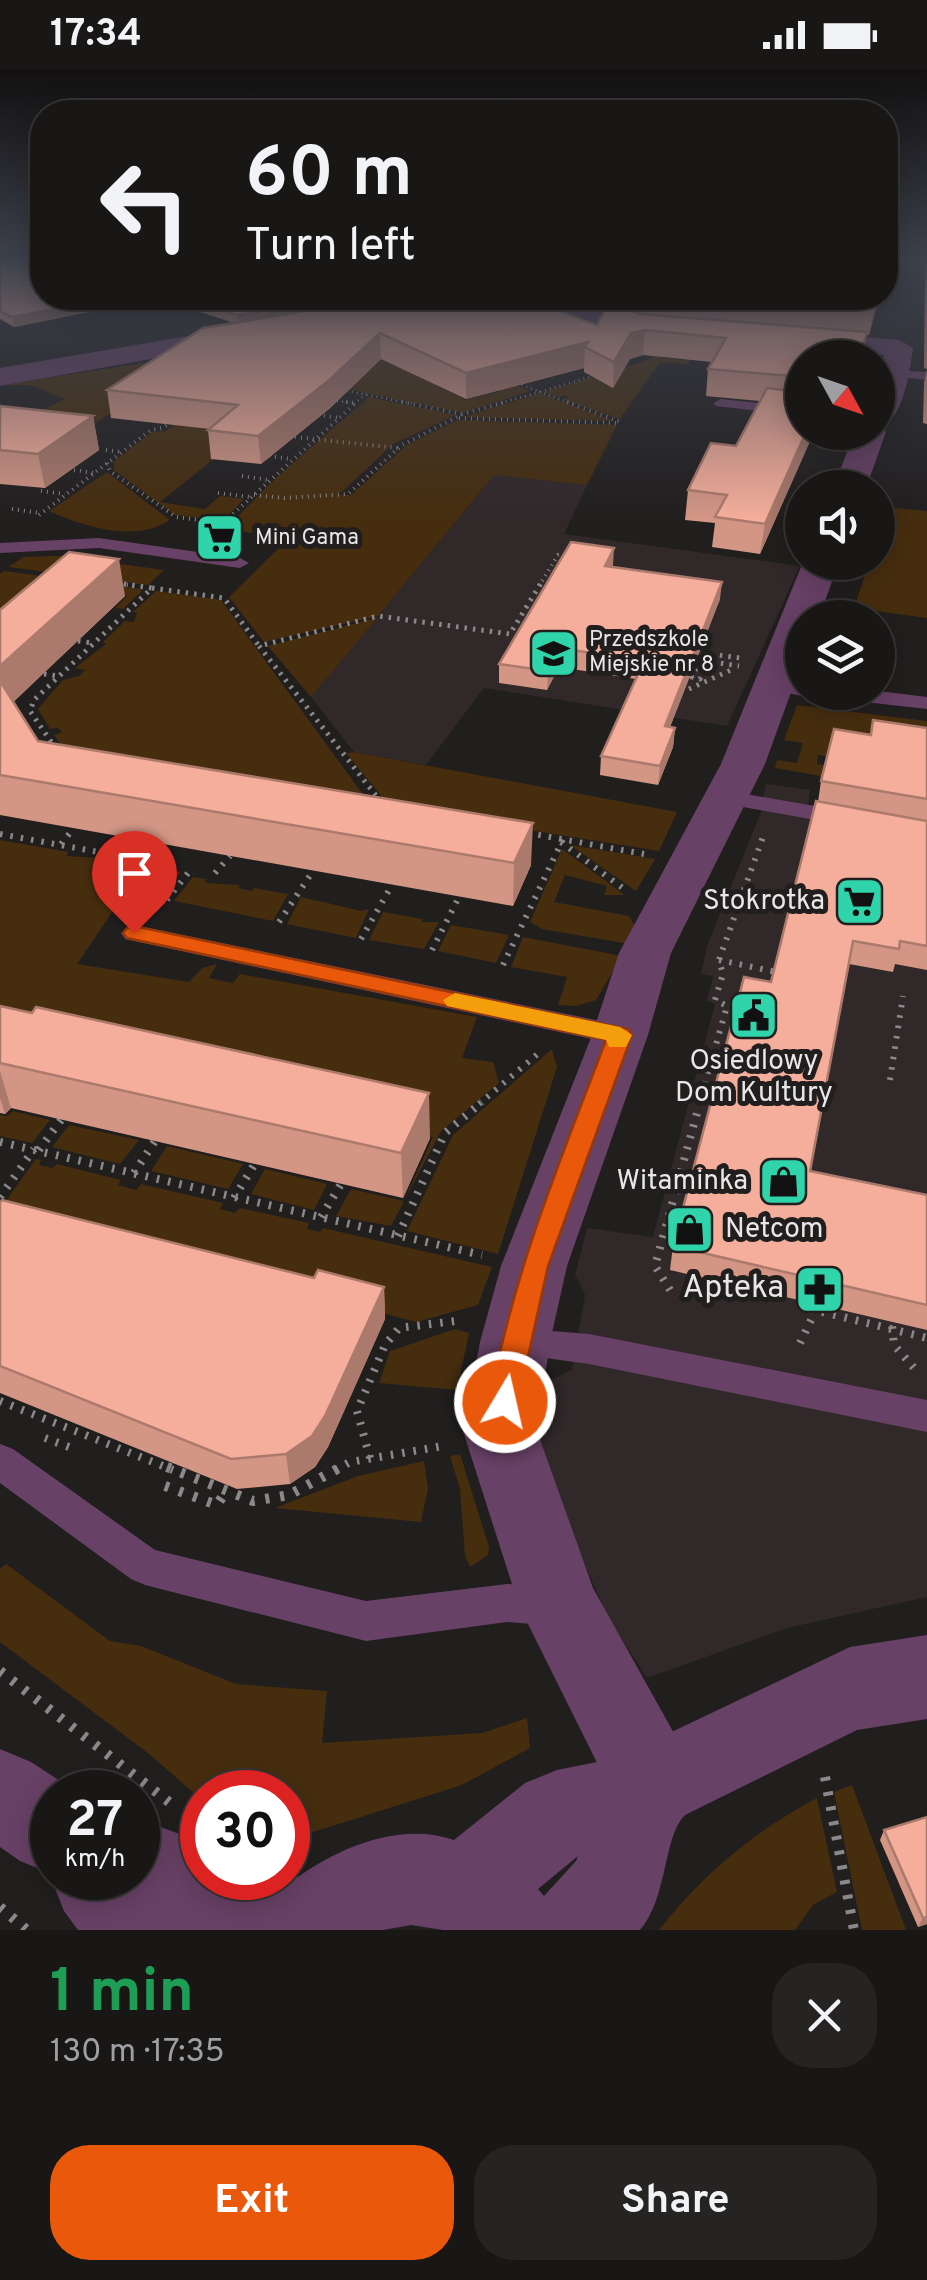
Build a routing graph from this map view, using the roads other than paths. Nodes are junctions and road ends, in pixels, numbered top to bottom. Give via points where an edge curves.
1 (176, 347) edge
2 (895, 348) edge
3 (895, 373) joint
4 (927, 376) edge
5 (0, 377) edge
6 (721, 403) edge
7 (785, 410) edge
8 (0, 548) edge
9 (240, 563) dead end
10 (811, 580) edge
11 (761, 671) edge
12 (895, 700) edge
13 (927, 704) edge
14 (742, 800) junction
15 (872, 824) edge
16 (134, 933) dead end
17 (620, 1035) junction
18 (492, 1330) junction
19 (927, 1416) edge
20 (0, 1460) edge
21 (559, 1606) junction
22 (927, 1677) edge
23 (646, 1791) junction
24 (0, 1793) edge
25 (30, 1814) edge
26 (160, 1839) edge
27 (113, 1900) edge
28 (488, 1910) edge
29 (136, 1930) edge
30 (311, 1930) edge
31 (576, 1930) edge

1 - 5 street
2 - 3 street
3 - 4 lane
6 - 7 lane
8 - 9 lane via 98,543
10 - 11 street
11 - 14 street via 742,764
12 - 13 lane
14 - 15 lane
14 - 17 street via 690,862 645,953
16 - 17 lane
17 - 18 street via 534,1266
18 - 19 lane
18 - 21 street via 500,1431
20 - 21 lane via 145,1566 366,1621 507,1603
21 - 23 street
22 - 23 street via 850,1689
23 - 28 street via 557,1815
23 - 31 street via 616,1887
24 - 25 street
26 - 30 street
27 - 29 street
28 - 30 street via 437,1879 398,1876 361,1888

